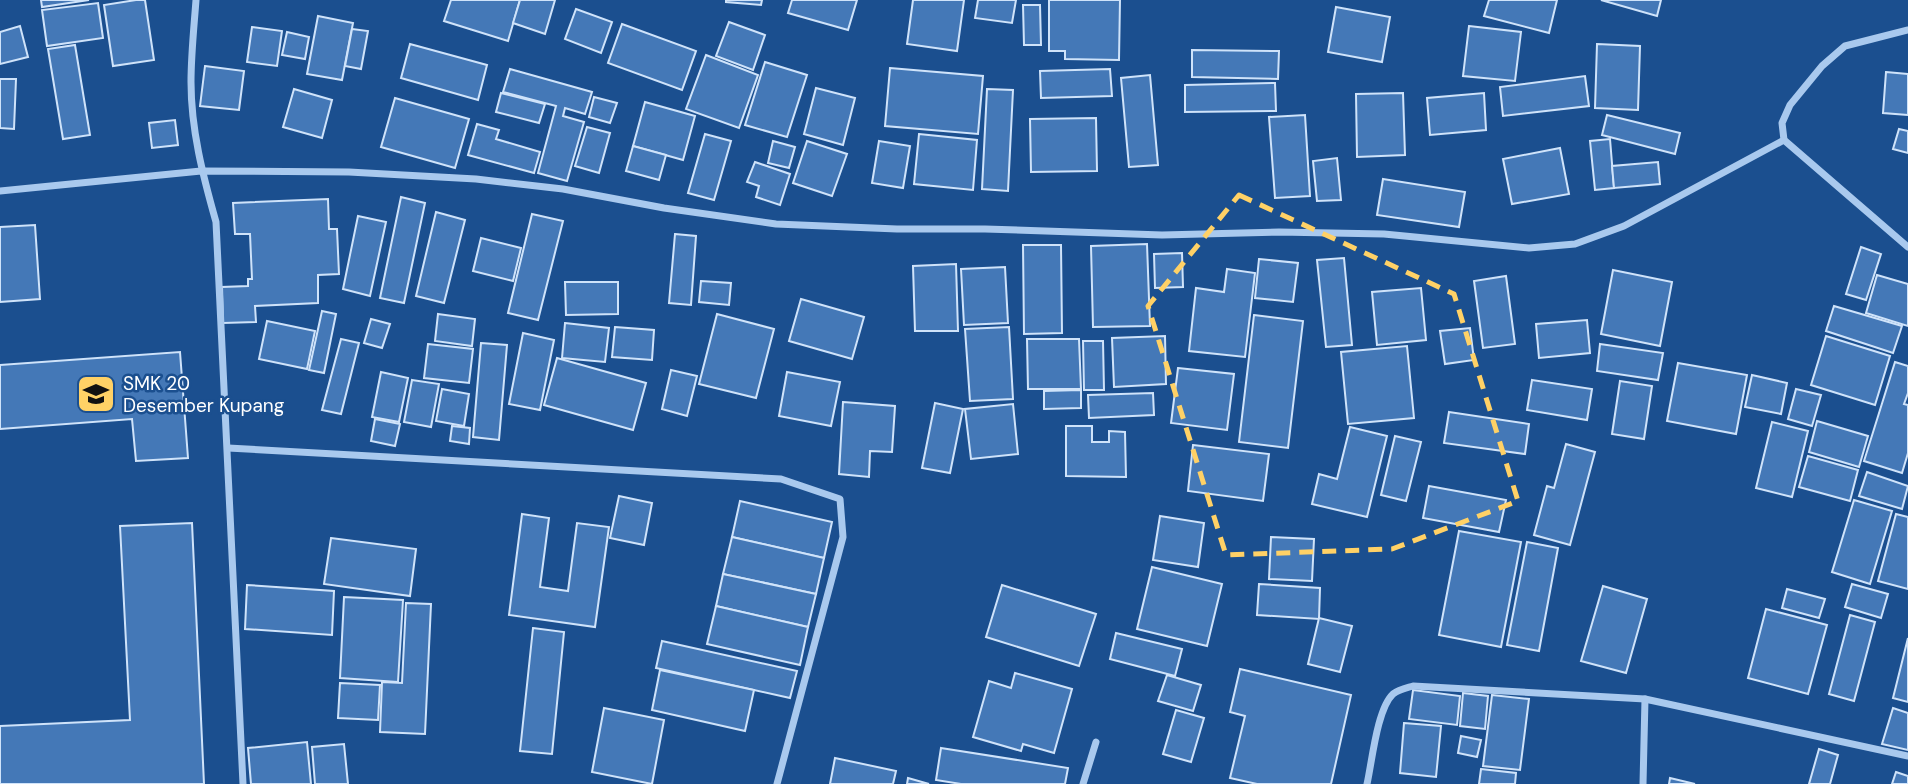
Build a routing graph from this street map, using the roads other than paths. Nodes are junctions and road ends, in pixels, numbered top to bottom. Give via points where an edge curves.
1 (196, 0) edge
2 (1908, 30) edge
3 (1784, 140) junction
4 (201, 171) junction
5 (0, 191) edge
6 (1908, 247) edge
7 (228, 448) junction
8 (1645, 699) junction
9 (1096, 742) dead end
10 (1908, 755) edge
11 (243, 784) edge
12 (777, 784) edge
13 (1083, 784) edge
14 (1367, 784) edge
15 (1643, 784) edge

1 - 4 street via 191,82
2 - 3 street via 1845,46 1822,66 1790,105 1782,123
3 - 4 street via 1624,226 1575,244 1529,248 1384,234 1162,235 776,224 476,179
3 - 6 street
4 - 5 street
4 - 7 street via 216,222
7 - 11 street
7 - 12 street via 781,480 840,499 843,537
8 - 10 street
8 - 14 street via 1404,688 1388,700
8 - 15 street
9 - 13 street

